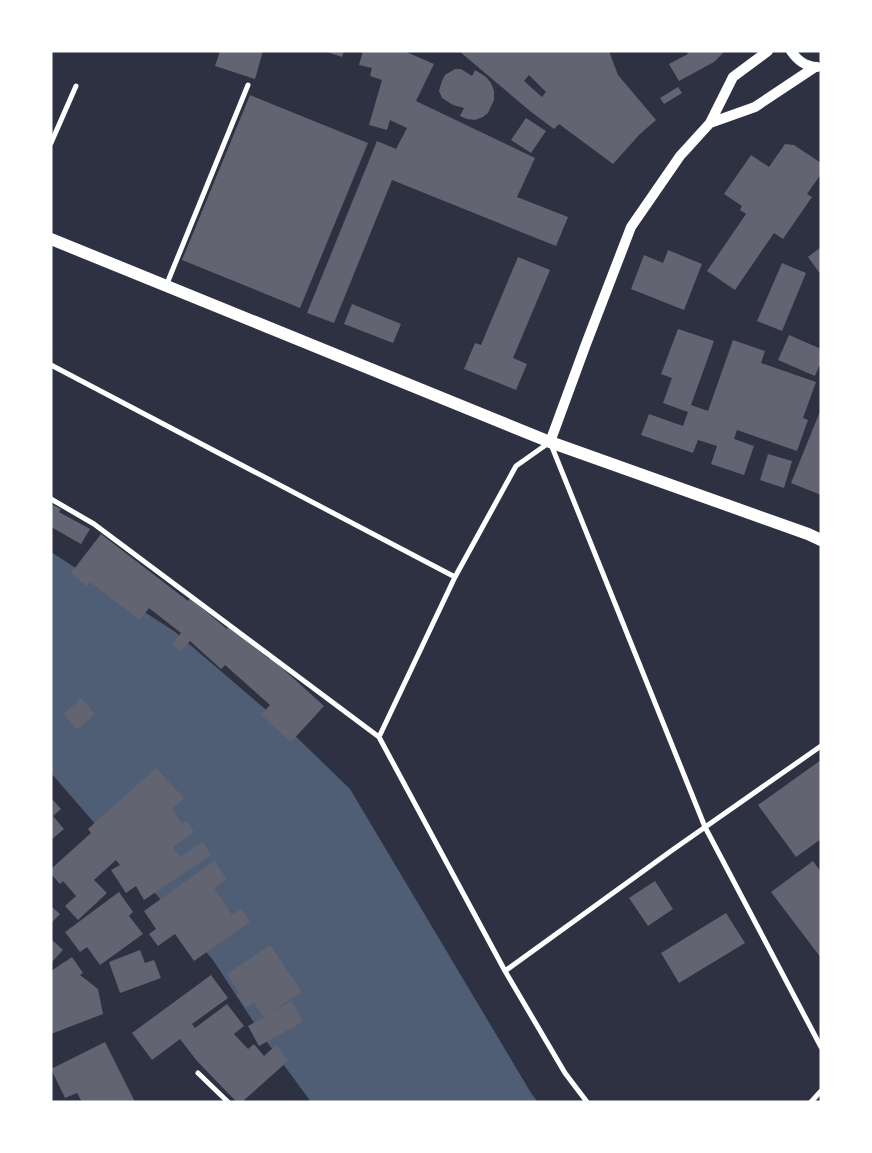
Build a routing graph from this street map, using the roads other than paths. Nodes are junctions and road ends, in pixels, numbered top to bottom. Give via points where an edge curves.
1 (768, 51) edge
2 (792, 51) edge
3 (818, 67) edge
4 (248, 85) dead end
5 (76, 86) dead end
6 (710, 123) junction
7 (51, 143) edge
8 (51, 239) edge
9 (166, 286) junction
10 (51, 364) edge
11 (550, 442) junction
12 (51, 499) edge
13 (821, 540) edge
14 (455, 577) junction
15 (379, 737) junction
16 (821, 746) edge
17 (706, 827) junction
18 (505, 971) junction
19 (821, 1047) edge
20 (198, 1073) dead end
21 (821, 1091) edge
22 (228, 1102) edge
23 (587, 1102) edge
24 (811, 1102) edge

1 - 6 main road via 733,78
2 - 3 main road via 805,65
3 - 6 main road via 755,107
4 - 9 street
5 - 7 street
6 - 11 main road via 680,156 631,227
8 - 9 main road
9 - 11 main road
10 - 14 street
11 - 13 main road
11 - 14 street via 516,466
11 - 17 street
12 - 15 street via 94,524
14 - 15 street
15 - 18 street
16 - 17 street
17 - 18 street
17 - 19 street
18 - 23 street via 565,1073
20 - 22 street
21 - 24 street

